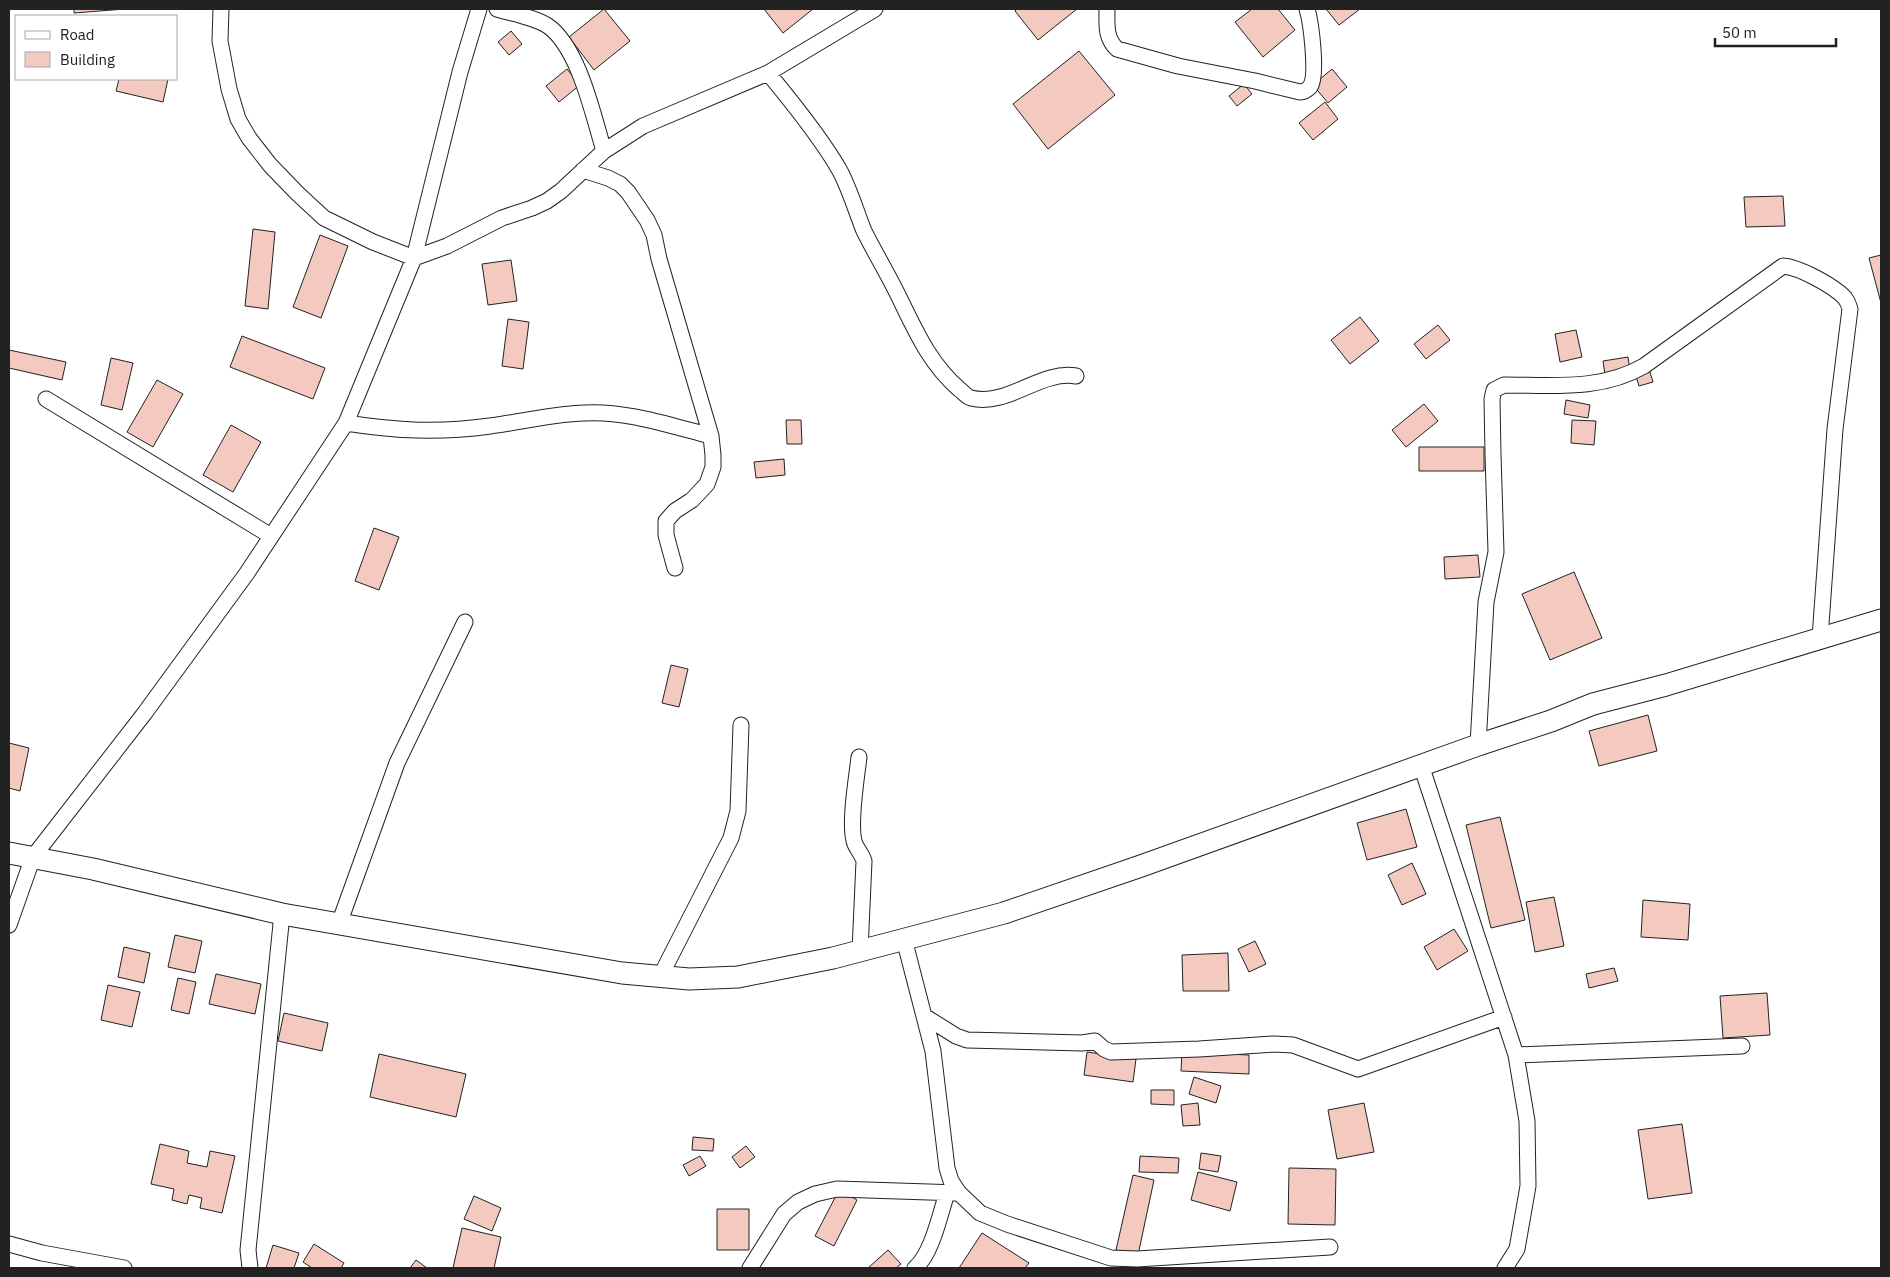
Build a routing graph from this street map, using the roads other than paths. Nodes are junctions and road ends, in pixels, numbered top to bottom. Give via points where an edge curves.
1 (221, 9) edge
2 (479, 9) edge
3 (497, 9) edge
4 (875, 9) edge
5 (1107, 9) edge
6 (1307, 9) edge
7 (768, 73) junction
8 (604, 150) junction
9 (583, 170) junction
10 (414, 258) junction
11 (1076, 376) dead end
12 (46, 400) dead end
13 (346, 423) junction
14 (711, 436) junction
15 (271, 536) junction
16 (675, 568) dead end
17 (1881, 620) edge
18 (465, 622) dead end
19 (1820, 638) junction
20 (741, 725) dead end
21 (1478, 745) junction
22 (860, 757) dead end
23 (1421, 765) junction
24 (9, 853) edge
25 (33, 857) junction
26 (282, 914) junction
27 (339, 924) junction
28 (9, 925) edge
29 (904, 939) junction
30 (860, 951) junction
31 (660, 977) junction
32 (924, 1016) junction
33 (1504, 1017) junction
34 (1742, 1046) dead end
35 (1516, 1055) junction
36 (953, 1193) junction
37 (9, 1244) edge
38 (1330, 1247) dead end
39 (920, 1267) edge
40 (124, 1268) edge
41 (250, 1268) edge
42 (750, 1268) edge
43 (1505, 1268) edge

1 - 10 street via 220,41 229,89 238,119 249,138 270,165 324,218
2 - 10 street
3 - 8 street via 539,21 550,28 570,53
4 - 7 street
5 - 6 street via 1110,43 1117,50 1300,92 1310,86 1313,75 1311,21
7 - 8 street via 643,126
7 - 11 street via 839,171 864,230 910,321 952,383 969,397 988,400 1048,378 1064,374
8 - 9 street
9 - 10 street via 547,201
9 - 14 street via 620,184 647,220
10 - 13 street
12 - 15 street
13 - 14 street via 431,432 565,414 603,413 639,418
13 - 15 street
14 - 16 street via 712,467 707,484 666,521
15 - 25 street via 144,714
17 - 19 main road
18 - 27 street via 397,763
19 - 21 main road via 1593,704
19 - 21 street via 1835,429 1850,309 1844,297 1820,281 1792,266 1783,266 1628,376 1579,385 1504,385 1494,390 1496,552 1486,602
20 - 31 street via 738,812 732,838
21 - 23 main road
22 - 30 street via 852,824 855,844 864,861
23 - 29 main road via 1004,913
23 - 33 street
24 - 25 main road
25 - 26 main road
25 - 28 street
26 - 27 main road
26 - 41 street via 248,1250
27 - 31 main road
29 - 30 main road
29 - 32 street
30 - 31 main road via 738,977
32 - 33 street via 968,1040 1095,1041 1111,1052 1293,1045 1358,1069
32 - 36 street via 933,1051
33 - 35 street
34 - 35 street
35 - 43 street via 1527,1121 1528,1186 1517,1249
36 - 38 street via 980,1213 1111,1258 1137,1260
36 - 39 street
36 - 42 street via 837,1189 815,1194 784,1214
37 - 40 street

